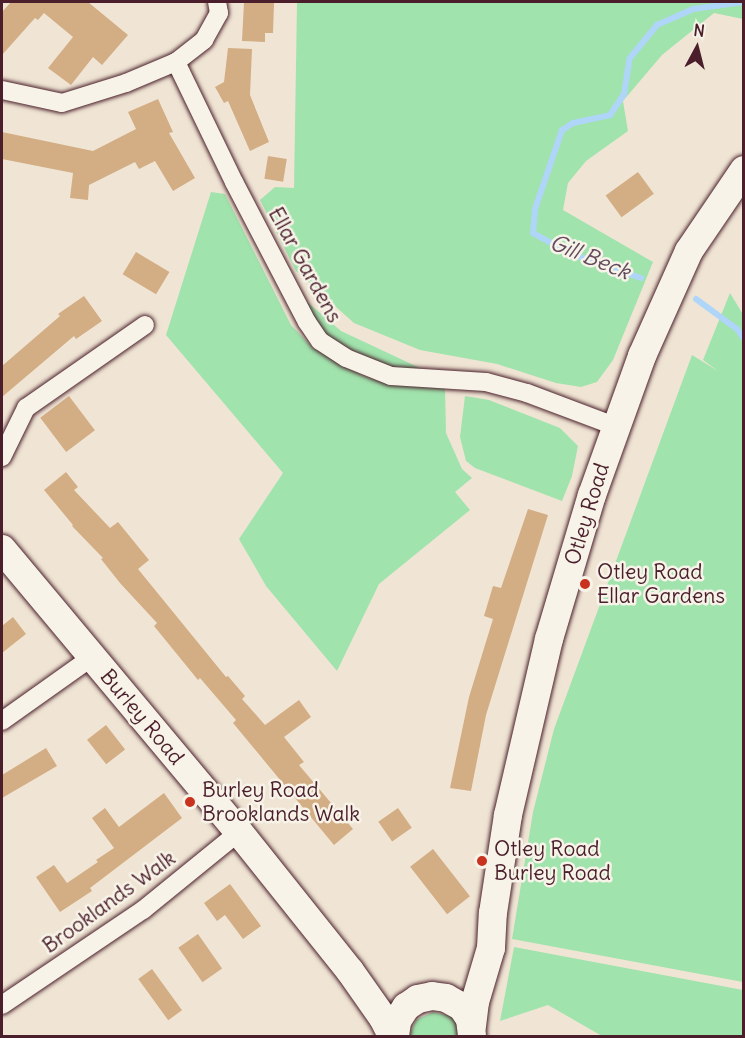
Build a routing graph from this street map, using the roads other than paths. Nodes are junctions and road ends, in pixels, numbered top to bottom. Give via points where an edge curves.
1 (217, 2) edge
2 (176, 62) junction
3 (2, 90) edge
4 (744, 170) edge
5 (145, 325) dead end
6 (615, 426) junction
7 (2, 457) edge
8 (2, 549) edge
9 (92, 657) junction
10 (2, 721) edge
11 (239, 832) junction
12 (493, 913) junction
13 (350, 971) junction
14 (429, 998) junction
15 (2, 1005) edge
16 (472, 1031) edge
17 (393, 1036) edge

1 - 2 street via 219,13 204,39
2 - 3 street via 62,103
2 - 6 street, Ellar Gardens via 234,182 320,341 346,358 391,376 486,382
4 - 6 main road, Otley Road via 688,251
5 - 7 street via 26,408
6 - 12 main road, Otley Road via 549,639 508,815
8 - 9 main road, Burley Road
9 - 10 street
9 - 11 main road, Burley Road
11 - 13 main road, Burley Road
11 - 15 street, Brooklands Walk via 143,910
12 - 14 main road via 470,974 456,989
12 - 16 main road via 489,958 475,1002
13 - 14 main road, Burley Road via 383,992 401,998
13 - 17 main road, Burley Road
14 - 16 main road, Burley Road via 462,1007
14 - 17 main road via 400,1015

